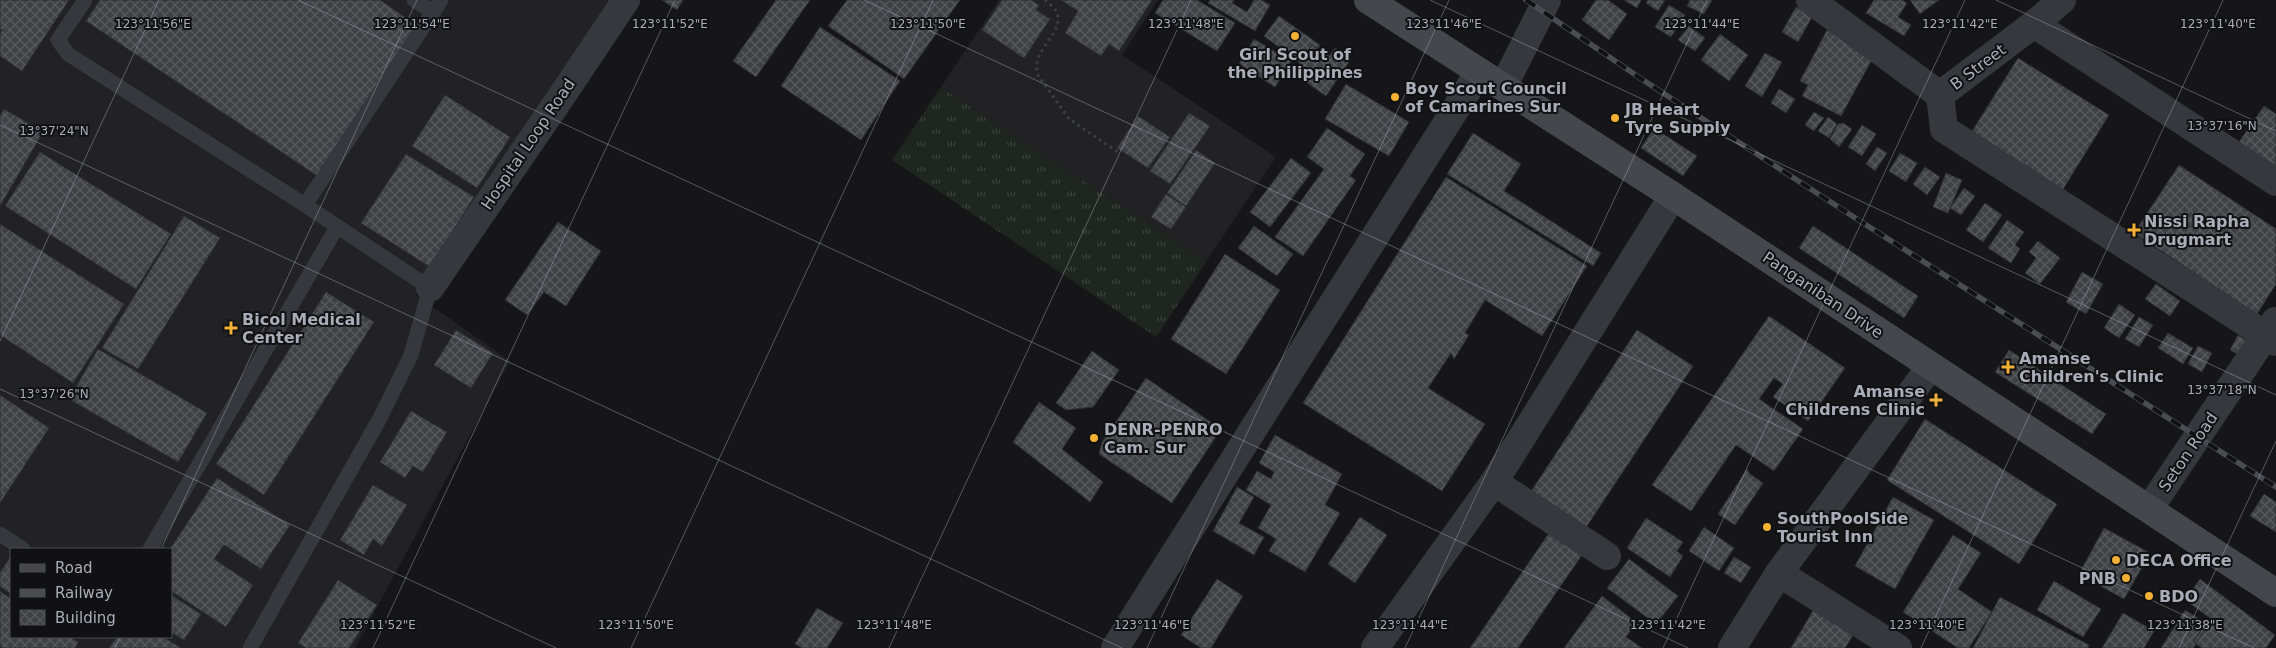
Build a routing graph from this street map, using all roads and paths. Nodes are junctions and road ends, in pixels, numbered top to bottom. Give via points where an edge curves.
1 (85, 0) edge
2 (414, 0) edge
3 (626, 0) edge
4 (1045, 0) edge
5 (1368, 0) edge
6 (1547, 0) edge
7 (1810, 0) edge
8 (2062, 0) edge
9 (437, 6) edge
10 (2034, 24) junction
11 (1478, 72) junction
12 (1503, 87) junction
13 (1940, 95) junction
14 (1118, 152) dead end
15 (2276, 182) edge
16 (1673, 196) junction
17 (305, 205) junction
18 (337, 227) junction
19 (430, 288) junction
20 (2273, 333) edge
21 (1930, 367) junction
22 (1494, 482) junction
23 (2149, 509) junction
24 (0, 534) edge
25 (21, 548) edge
26 (151, 548) edge
27 (1607, 556) dead end
28 (1778, 573) junction
29 (2276, 593) edge
30 (250, 648) edge
31 (1115, 648) edge
32 (1375, 648) edge
33 (1732, 648) edge
34 (1898, 648) edge

1 - 17 lane via 58,40 68,54
2 - 9 lane
3 - 19 street, Hospital Loop Road
4 - 14 path via 1056,10 1058,18 1038,57 1038,75 1069,119
5 - 11 main road, Panganiban Drive
6 - 12 street
7 - 13 street
8 - 10 street, B Street
9 - 17 lane
10 - 13 street, B Street
10 - 15 street
11 - 12 main road, Panganiban Drive
11 - 31 street
12 - 16 main road, Panganiban Drive
13 - 20 street via 1944,130
16 - 21 main road, Panganiban Drive
16 - 22 street
17 - 18 lane
18 - 19 lane
18 - 26 lane
19 - 30 lane via 412,355
20 - 23 street, Seton Road
21 - 23 main road, Panganiban Drive
21 - 28 street
22 - 27 street
22 - 32 street
23 - 29 main road, Panganiban Drive
24 - 25 lane
28 - 33 street
28 - 34 street

